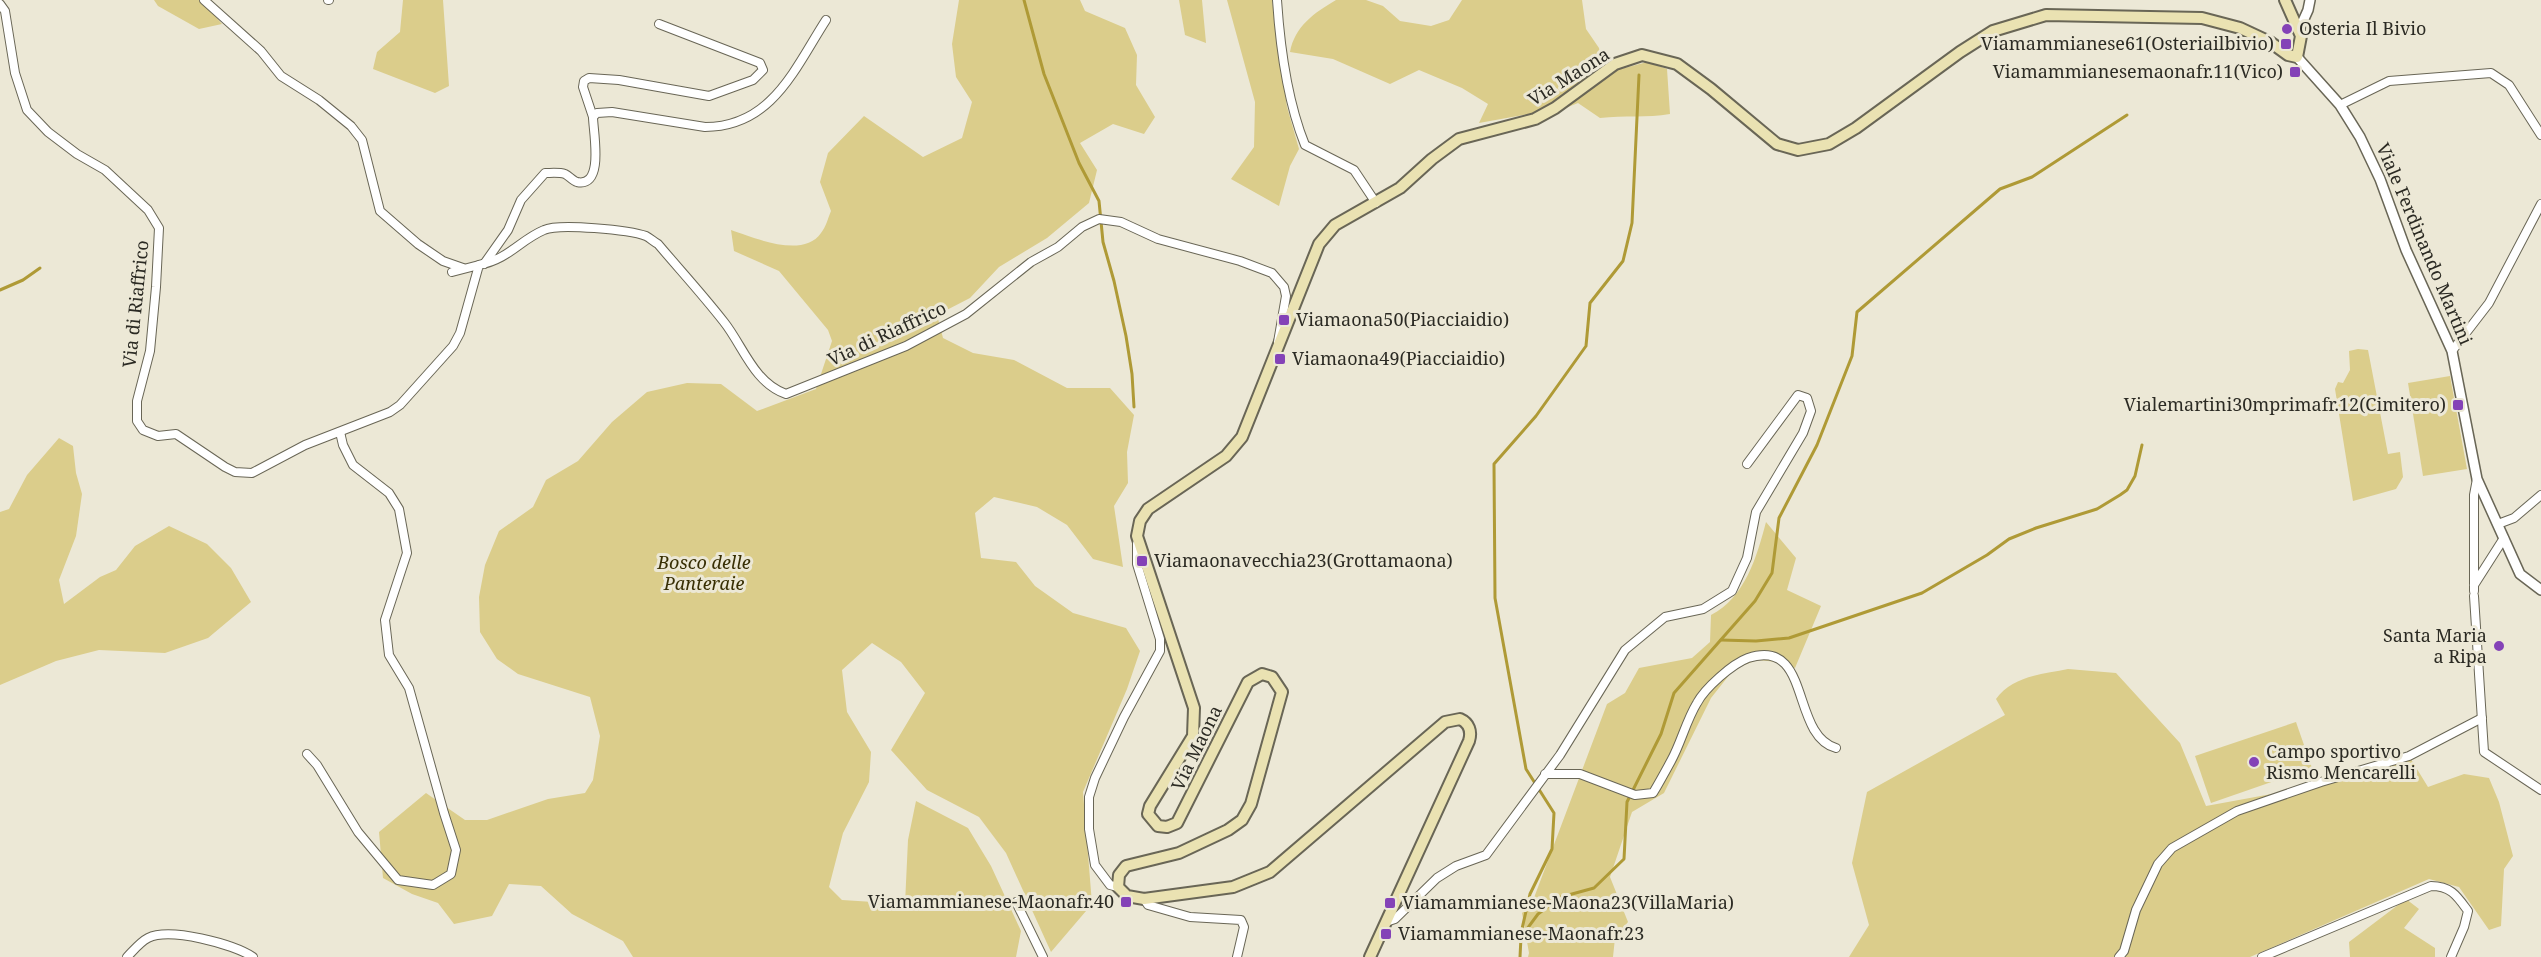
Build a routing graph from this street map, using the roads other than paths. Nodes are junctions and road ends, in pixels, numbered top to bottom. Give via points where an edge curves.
1 (204, 0) edge
2 (1277, 0) edge
3 (2285, 0) edge
4 (2310, 0) edge
5 (0, 4) edge
6 (826, 20) dead end
7 (659, 24) dead end
8 (2299, 30) junction
9 (2297, 57) junction
10 (2340, 105) junction
11 (593, 117) junction
12 (2541, 135) edge
13 (1376, 203) junction
14 (2541, 204) edge
15 (481, 264) junction
16 (463, 268) junction
17 (452, 272) dead end
18 (1278, 344) junction
19 (2452, 351) junction
20 (340, 432) junction
21 (1747, 464) dead end
22 (2477, 478) junction
23 (2541, 495) edge
24 (2498, 524) junction
25 (1137, 536) junction
26 (2504, 538) junction
27 (2541, 590) edge
28 (2474, 591) junction
29 (2482, 718) junction
30 (1836, 748) dead end
31 (307, 754) dead end
32 (1545, 774) junction
33 (2541, 790) edge
34 (1118, 887) junction
35 (1144, 899) junction
36 (1016, 902) dead end
37 (1386, 922) junction
38 (127, 957) edge
39 (253, 957) edge
40 (1043, 957) edge
41 (1237, 957) edge
42 (1370, 957) edge
43 (2119, 957) edge
44 (2262, 957) edge
45 (2451, 957) edge

1 - 16 street via 261,51 282,76 351,126 362,140 380,211 426,250
2 - 13 street via 1285,65 1305,145 1354,170
3 - 8 main road
4 - 8 street
5 - 20 street, Via di Riaffrico via 6,11 15,73 27,110 48,132 105,170 148,210 159,228 150,351 137,401 137,421 143,430 158,436 176,434 225,467 245,474
6 - 11 street via 774,100 747,118 712,127 612,112
7 - 11 street via 760,63 763,70 753,80 709,96 589,78 583,87
8 - 9 main road
9 - 10 street, Viale Ferdinando Martini
9 - 13 main road, Via Maona via 2248,32 2202,18 2088,14 2034,17 1993,30 1829,144 1798,150 1777,144 1677,64 1642,55 1615,64 1535,119 1459,139
10 - 12 street via 2389,81 2491,73 2509,86
10 - 19 street, Viale Ferdinando Martini via 2380,179 2406,250
11 - 15 street, Via di Riaffrico via 593,175 587,181 577,182 563,173 545,173 521,200 508,230
13 - 18 main road, Via Maona via 1325,234
14 - 19 street via 2489,303
15 - 16 street
15 - 18 street, Via di Riaffrico via 515,250 544,230 560,226 647,237 658,244 700,292 758,374 786,394 906,346 966,314 1031,262 1099,219 1121,222 1158,239 1272,273 1284,286 1286,296
15 - 20 street, Via di Riaffrico via 460,333 447,354 400,405
16 - 17 street
18 - 25 main road, Via Maona via 1242,437 1226,456 1148,509
19 - 22 street, Viale Ferdinando Martini
20 - 31 street via 353,465 389,493 399,509 407,554 385,620 389,655 410,688 456,849 451,874 433,885 398,880 358,832
21 - 32 street via 1798,395 1807,398 1811,411 1803,433 1756,512 1747,558 1732,591 1703,609 1665,617 1625,650
22 - 24 street, Viale Ferdinando Martini
22 - 28 street
23 - 24 street via 2514,518
24 - 26 street, Viale Ferdinando Martini
25 - 34 street, Via Maona via 1137,564 1160,639 1160,651 1089,797 1095,865 1110,885
25 - 34 main road, Via Maona via 1194,708 1193,736 1150,806 1148,814 1153,823 1167,827 1177,823 1248,682 1262,674 1272,677 1282,692 1251,804 1242,820 1179,853 1126,866 1119,875
26 - 27 street, Viale Ferdinando Martini via 2520,574
26 - 28 street
28 - 29 street
29 - 33 street via 2484,752
29 - 43 street via 2409,756 2237,811 2172,848 2158,864
30 - 32 street via 1829,746 1811,725 1791,669 1780,658 1768,655 1747,658 1722,675 1697,702 1653,793 1635,795 1580,774
32 - 37 street via 1486,855 1437,878 1395,919
34 - 35 main road, Via Maona via 1127,896
35 - 37 main road via 1233,887 1270,872 1445,722 1460,719 1468,726 1469,741
35 - 41 street via 1148,905 1190,917 1241,920 1244,927
36 - 40 street
37 - 42 main road
38 - 39 street via 146,940 158,936 216,942
44 - 45 street via 2431,886 2443,886 2456,893 2468,911

